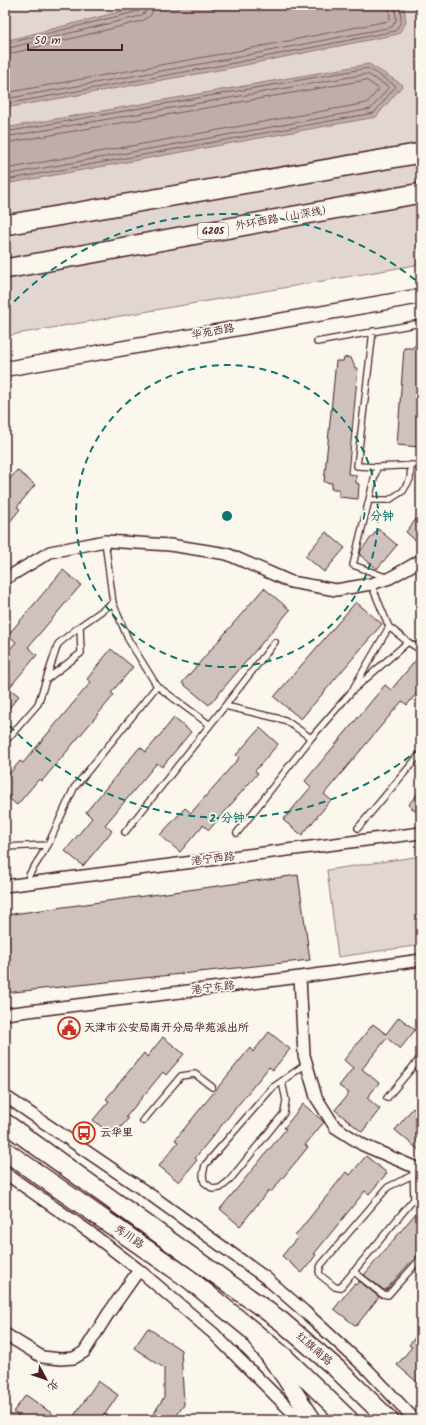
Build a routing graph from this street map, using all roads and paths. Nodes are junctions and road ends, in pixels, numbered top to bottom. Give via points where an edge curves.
1 (421, 154) edge
2 (421, 193) edge
3 (5, 225) edge
4 (5, 269) edge
5 (421, 296) edge
6 (421, 323) edge
7 (373, 331) junction
8 (317, 342) dead end
9 (5, 369) edge
10 (421, 464) edge
11 (411, 465) junction
12 (377, 467) junction
13 (369, 500) junction
14 (105, 541) junction
15 (421, 560) edge
16 (390, 578) junction
17 (5, 579) edge
18 (371, 584) junction
19 (114, 603) junction
20 (80, 626) junction
21 (389, 627) junction
22 (275, 642) dead end
23 (408, 642) junction
24 (421, 650) edge
25 (46, 680) junction
26 (157, 686) junction
27 (352, 691) junction
28 (225, 706) junction
29 (210, 725) junction
30 (311, 738) junction
31 (5, 742) edge
32 (421, 753) edge
33 (358, 828) dead end
34 (125, 832) dead end
35 (237, 833) dead end
36 (421, 833) edge
37 (48, 844) junction
38 (5, 847) edge
39 (28, 883) junction
40 (5, 886) edge
41 (421, 960) edge
42 (300, 977) junction
43 (5, 1014) edge
44 (421, 1057) edge
45 (306, 1064) junction
46 (282, 1082) junction
47 (212, 1087) dead end
48 (5, 1096) edge
49 (387, 1098) dead end
50 (143, 1121) dead end
51 (5, 1123) edge
52 (5, 1151) edge
53 (416, 1170) edge
54 (5, 1173) edge
55 (421, 1258) edge
56 (139, 1270) junction
57 (354, 1271) junction
58 (232, 1285) joint
59 (250, 1329) junction
60 (5, 1334) edge
61 (300, 1420) edge
62 (313, 1420) edge
63 (349, 1420) edge
64 (389, 1420) edge
65 (415, 1420) edge

1 - 3 highway
2 - 4 highway, 外环西路（山深线） / G205
5 - 9 street, 华苑西路
6 - 7 lane
7 - 8 lane
7 - 12 lane via 357,466
10 - 11 lane
11 - 12 lane
11 - 13 lane via 410,479 403,491 390,500
12 - 13 lane
13 - 16 lane via 354,565
14 - 17 street via 50,552
14 - 18 street via 170,545 227,554 291,582 336,590
14 - 19 lane
15 - 16 street
16 - 18 street
18 - 21 lane
19 - 20 lane
19 - 26 lane via 128,639
20 - 25 lane via 58,644
20 - 25 lane via 81,654
21 - 23 lane
21 - 27 lane
22 - 28 lane
23 - 24 lane
23 - 27 lane
25 - 31 lane via 38,704
26 - 29 lane
26 - 37 lane via 74,788
27 - 30 lane
28 - 29 lane
28 - 30 lane via 285,720
29 - 34 lane
30 - 35 lane
32 - 33 lane
36 - 39 street, 港宁西路
37 - 38 lane
37 - 39 lane via 29,875
39 - 40 street, 港宁西路
41 - 42 street, 港宁东路
42 - 43 street, 港宁东路
42 - 45 street
44 - 49 lane
45 - 46 lane
45 - 53 street via 316,1097 335,1126 363,1145
46 - 46 lane via 268,1094 205,1165 202,1175 204,1182 213,1189 220,1188 229,1181 284,1113 286,1100
47 - 50 lane via 195,1074 181,1076
48 - 65 street via 152,1196 266,1278 358,1361
51 - 58 main road, 秀川路
52 - 59 main road, 秀川路 via 189,1279
53 - 57 lane via 414,1199
53 - 57 lane via 388,1187 319,1271 320,1275 340,1288
54 - 56 street via 91,1232
55 - 57 lane via 388,1296
56 - 60 street via 84,1352 74,1358 42,1356
56 - 61 street via 213,1333
58 - 64 main road, 红旗南路 via 287,1326 337,1369
59 - 62 main road
59 - 63 main road

